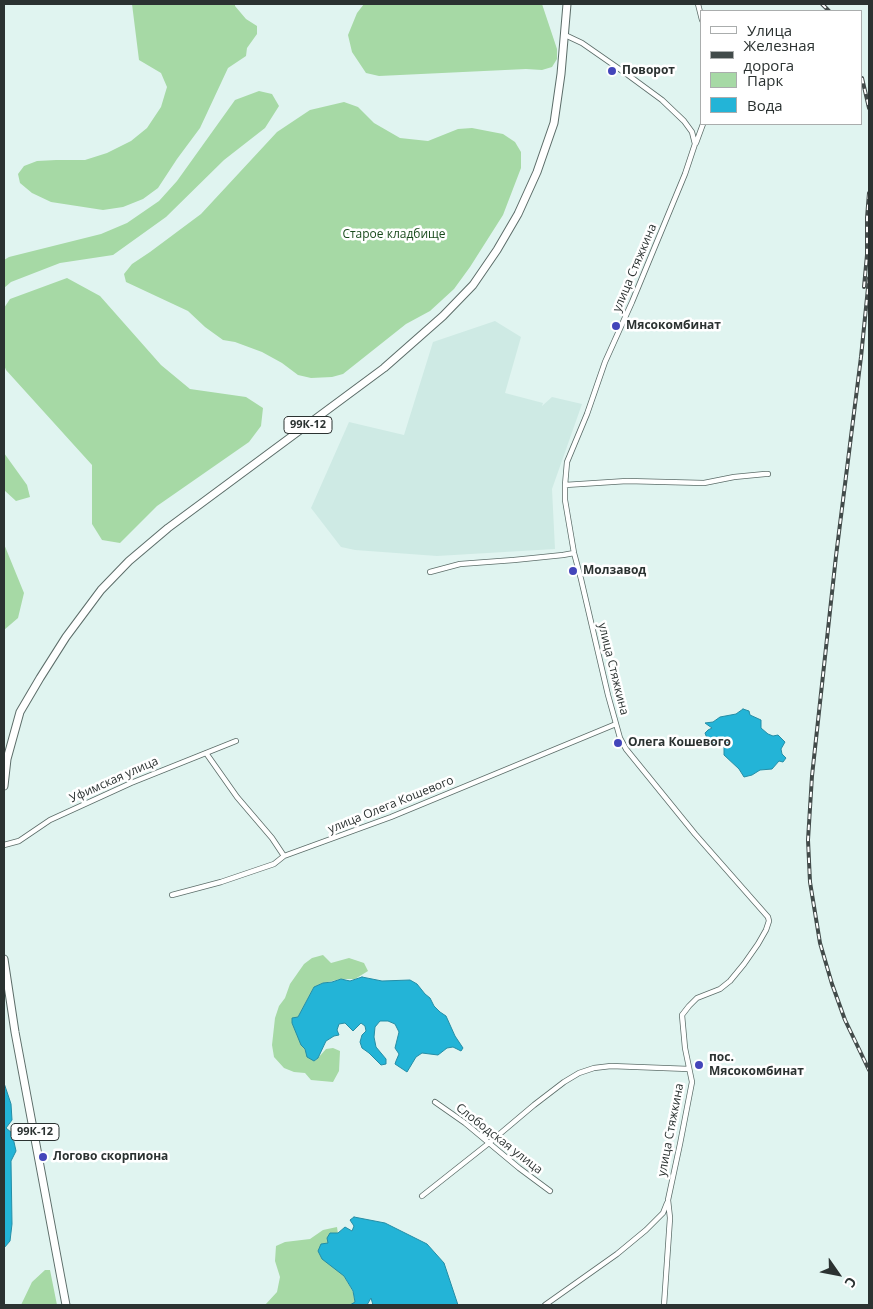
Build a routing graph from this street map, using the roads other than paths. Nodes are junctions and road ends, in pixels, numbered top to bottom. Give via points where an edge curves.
1 (567, 4) edge
2 (565, 35) junction
3 (703, 125) edge
4 (695, 144) junction
5 (768, 474) dead end
6 (564, 486) junction
7 (574, 553) junction
8 (430, 572) dead end
9 (616, 724) junction
10 (236, 741) dead end
11 (206, 753) junction
12 (4, 786) edge
13 (4, 845) edge
14 (284, 856) junction
15 (172, 895) dead end
16 (4, 959) edge
17 (689, 1069) junction
18 (435, 1102) dead end
19 (489, 1143) junction
20 (550, 1191) dead end
21 (422, 1196) dead end
22 (668, 1200) junction
23 (66, 1305) edge
24 (545, 1305) edge
25 (664, 1305) edge

1 - 2 main road, 99К-12
2 - 4 street via 582,43 662,100 684,121
2 - 12 main road, 99К-12 via 554,123 537,172 518,214 473,285 384,368 168,528 101,590 66,637 20,712 7,759
3 - 4 street, улица Стяжкина
4 - 6 street, улица Стяжкина via 605,362 567,462
5 - 6 street via 704,483 627,481
6 - 7 street, улица Стяжкина
7 - 8 street via 460,564
7 - 9 street, улица Стяжкина
9 - 14 street, улица Олега Кошевого via 383,820
9 - 17 street, улица Стяжкина via 626,749 769,921 758,944 730,981 720,989 697,998 682,1016
10 - 11 street, Уфимская улица
11 - 13 street, Уфимская улица via 106,794 50,820 19,841
11 - 14 street
14 - 15 street, улица Олега Кошевого via 274,864
16 - 23 main road, 99К-12
17 - 19 street via 611,1066 579,1073 534,1104
17 - 22 street, улица Стяжкина via 692,1082
18 - 19 street, Слободская улица
19 - 20 street, Слободская улица
19 - 21 street
22 - 24 street via 663,1213 646,1230
22 - 25 street, улица Стяжкина via 670,1218

